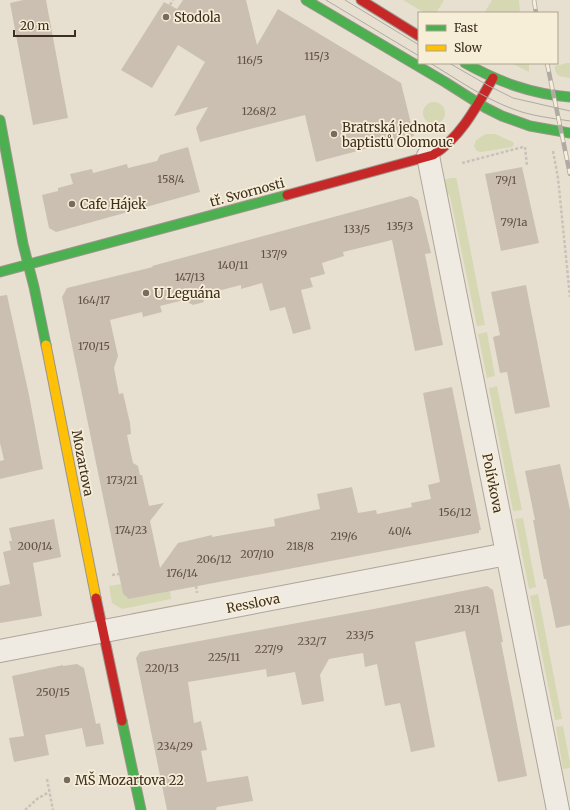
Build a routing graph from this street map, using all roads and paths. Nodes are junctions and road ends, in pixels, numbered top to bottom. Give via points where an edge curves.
1 (173, 0) edge
2 (306, 0) edge
3 (361, 0) edge
4 (170, 5) dead end
5 (418, 35) edge
6 (467, 64) edge
7 (493, 78) junction
8 (570, 97) edge
9 (478, 103) junction
10 (0, 120) edge
11 (570, 133) edge
12 (552, 146) dead end
13 (428, 156) junction
14 (462, 163) dead end
15 (527, 166) dead end
16 (28, 264) junction
17 (0, 272) edge
18 (570, 297) edge
19 (507, 554) junction
20 (103, 632) junction
21 (0, 651) edge
22 (47, 779) dead end
23 (49, 792) junction
24 (25, 810) edge
25 (53, 810) edge
26 (141, 810) edge
27 (558, 810) edge

1 - 4 path
2 - 9 street
3 - 5 street
6 - 7 street
7 - 8 street via 516,88
7 - 9 street, tř. Svornosti
9 - 11 street via 521,123 540,129
9 - 13 street, tř. Svornosti via 441,151
10 - 16 street, Mozartova
12 - 18 path via 558,178
13 - 16 street, tř. Svornosti
13 - 19 street, Polívkova
14 - 15 path via 525,146
16 - 17 street, tř. Svornosti
16 - 20 street, Mozartova
19 - 20 street, Resslova
19 - 27 street, Polívkova
20 - 21 street, Resslova
20 - 26 street, Mozartova
22 - 23 path
23 - 24 path
23 - 25 path

